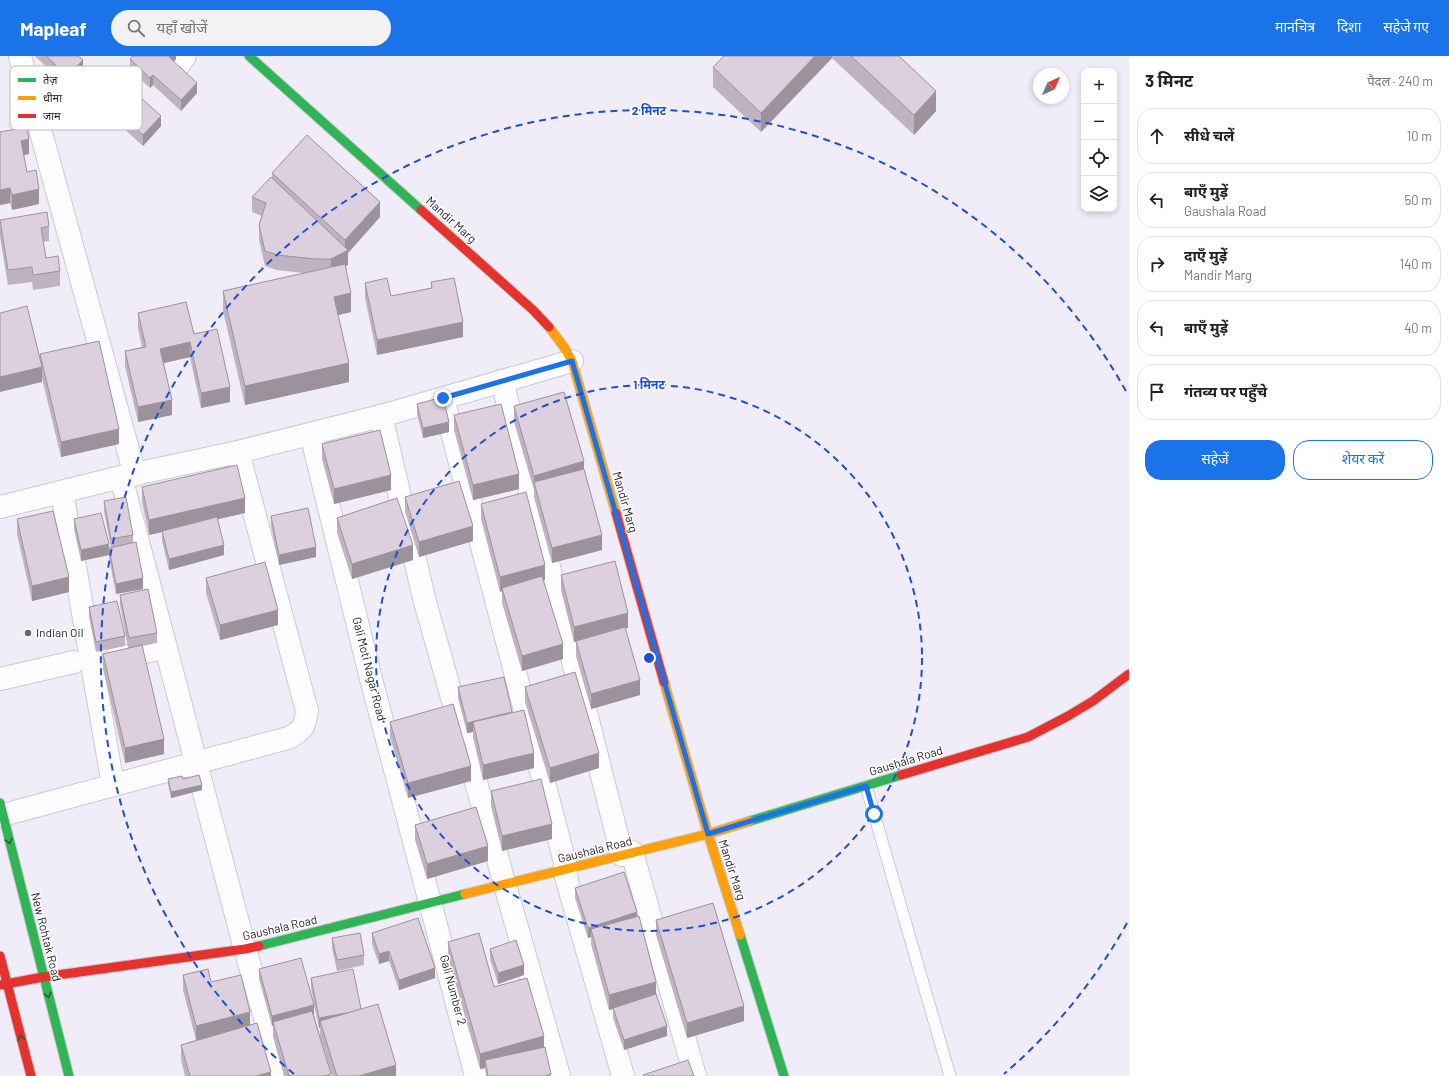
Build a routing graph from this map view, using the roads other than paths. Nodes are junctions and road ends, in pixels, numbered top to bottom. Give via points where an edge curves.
1 (20, 56) edge
2 (249, 56) edge
3 (23, 66) edge
4 (39, 130) edge
5 (572, 361) junction
6 (502, 381) junction
7 (443, 398) junction
8 (381, 416) junction
9 (311, 434) junction
10 (238, 452) junction
11 (128, 476) junction
12 (62, 492) junction
13 (0, 507) edge
14 (166, 647) junction
15 (83, 663) junction
16 (1129, 674) edge
17 (0, 679) edge
18 (196, 763) junction
19 (114, 785) junction
20 (866, 786) junction
21 (2, 809) edge
22 (708, 834) junction
23 (627, 854) junction
24 (565, 870) junction
25 (504, 884) junction
26 (431, 904) junction
27 (245, 949) junction
28 (0, 956) edge
29 (43, 977) junction
30 (3, 984) edge
31 (31, 1076) edge
32 (69, 1076) edge
33 (282, 1076) edge
34 (476, 1076) edge
35 (559, 1076) edge
36 (623, 1076) edge
37 (695, 1076) edge
38 (784, 1076) edge
39 (950, 1076) edge

1 - 3 street
2 - 5 street, Mandir Marg via 533,310 562,343
4 - 11 street
5 - 6 street
5 - 22 street, Mandir Marg
6 - 7 street
6 - 23 street
7 - 8 street
7 - 24 street
8 - 9 street
8 - 25 street via 425,602
9 - 10 street
9 - 26 street, Gali Moti Nagar Road via 370,675
10 - 11 street
10 - 18 street via 307,711 305,723 299,733
11 - 12 street
11 - 14 street
12 - 13 street
12 - 15 street
14 - 15 street
14 - 18 street
15 - 17 street
15 - 19 street
16 - 20 street, Gaushala Road via 1119,684 1074,714 1028,737
18 - 19 street
18 - 27 street
19 - 21 street
20 - 22 street, Gaushala Road
20 - 39 lane
21 -> 29 street, New Rohtak Road
22 - 23 street, Gaushala Road
22 - 38 street, Mandir Marg
23 - 24 street, Gaushala Road
23 - 37 street
24 - 25 street, Gaushala Road
24 - 36 street
25 - 26 street, Gaushala Road
25 - 35 street
26 - 27 street, Gaushala Road
26 - 34 street, Gali Number 2
27 - 29 street, Gaushala Road
27 - 33 street
28 - 30 street
29 - 30 street, Gaushala Road
29 -> 32 street, New Rohtak Road
31 -> 30 street

